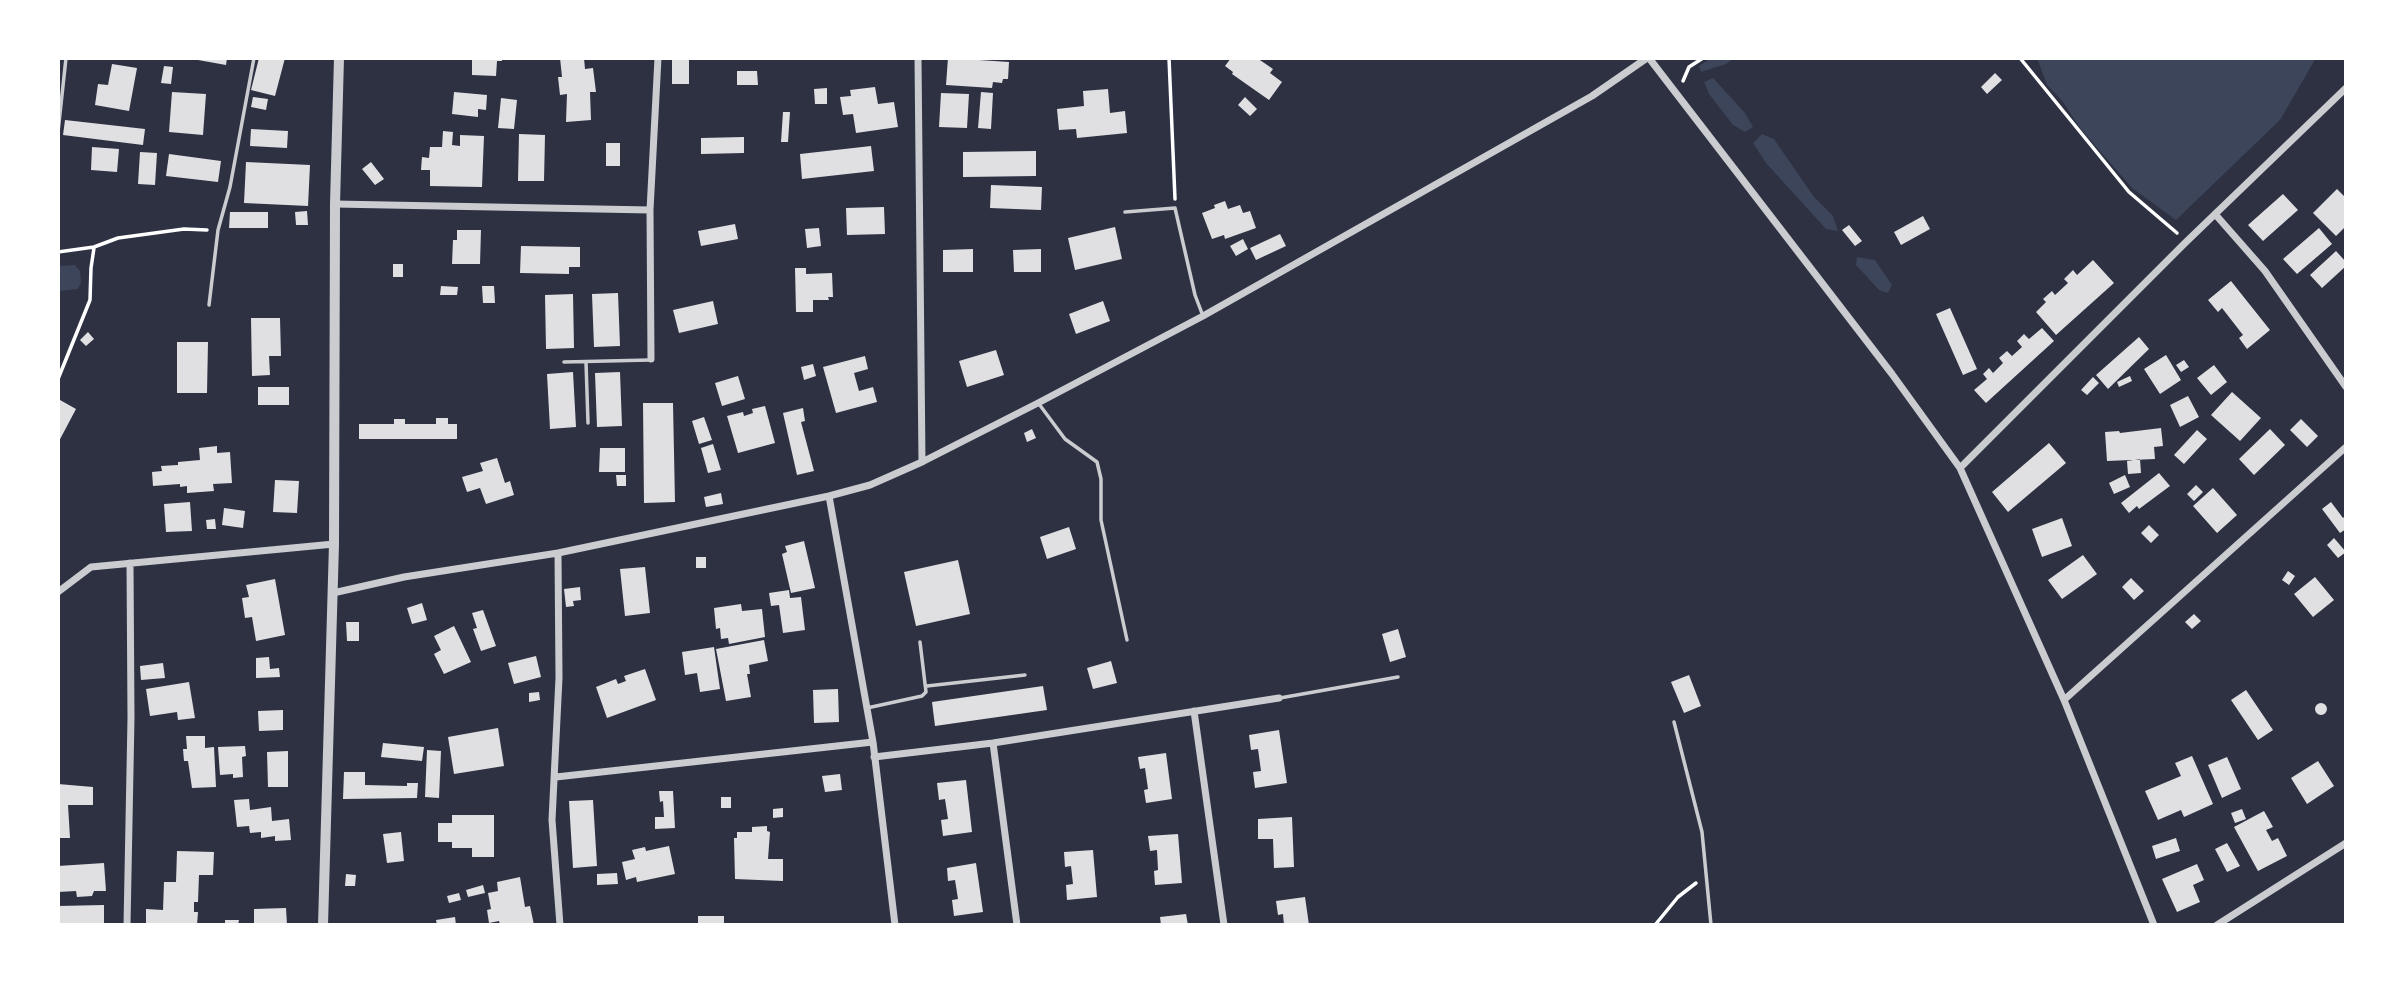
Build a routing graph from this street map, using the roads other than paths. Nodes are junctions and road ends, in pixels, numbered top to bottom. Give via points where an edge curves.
1 (66, 58) edge
2 (254, 58) edge
3 (339, 58) edge
4 (658, 58) edge
5 (918, 58) edge
6 (1648, 58) edge
7 (2346, 88) edge
8 (58, 132) edge
9 (335, 204) junction
10 (650, 210) junction
11 (1125, 212) dead end
12 (2215, 214) junction
13 (209, 305) dead end
14 (1203, 316) junction
15 (651, 359) joint
16 (564, 362) dead end
17 (586, 362) junction
18 (2346, 370) edge
19 (2339, 377) junction
20 (2346, 387) edge
21 (1038, 403) junction
22 (588, 423) dead end
23 (2346, 447) edge
24 (922, 462) junction
25 (1960, 468) junction
26 (829, 496) junction
27 (334, 544) junction
28 (558, 553) junction
29 (130, 563) junction
30 (58, 592) edge
31 (333, 593) junction
32 (1127, 640) dead end
33 (920, 642) dead end
34 (1025, 675) dead end
35 (1398, 677) dead end
36 (927, 686) junction
37 (1279, 698) joint
38 (2064, 700) junction
39 (867, 708) junction
40 (1194, 711) junction
41 (1674, 722) dead end
42 (873, 742) junction
43 (993, 743) junction
44 (874, 757) junction
45 (556, 777) junction
46 (2346, 843) edge
47 (127, 925) edge
48 (323, 925) edge
49 (560, 925) edge
50 (895, 925) edge
51 (1017, 925) edge
52 (1224, 925) edge
53 (1711, 925) edge
54 (2154, 925) edge
55 (2217, 925) edge

1 - 8 lane
2 - 13 lane via 218,230
3 - 9 street
4 - 10 street
5 - 24 street
6 - 14 street via 1592,96
6 - 25 street
7 - 12 street
9 - 10 street
9 - 27 street
10 - 15 street
11 - 14 lane via 1175,208
12 - 19 street via 2264,271
12 - 25 street
14 - 21 street
15 - 17 lane
16 - 17 lane
17 - 22 lane
18 - 19 street
19 - 20 street
21 - 24 street
21 - 32 lane via 1065,439 1097,462 1101,520
23 - 38 street
24 - 26 street via 870,485
25 - 38 street
26 - 28 street
26 - 39 street
27 - 29 street
27 - 31 street
28 - 31 street
28 - 45 street
29 - 30 street via 91,567
29 - 47 street
31 - 48 street
33 - 36 lane
34 - 36 lane
35 - 37 lane
36 - 39 lane via 922,696
37 - 40 street
38 - 54 street
39 - 42 street
40 - 43 street
40 - 52 street
41 - 53 lane via 1702,832
42 - 44 street
42 - 45 street
43 - 44 street
43 - 51 street
44 - 50 street
45 - 49 street via 552,820
46 - 55 street

